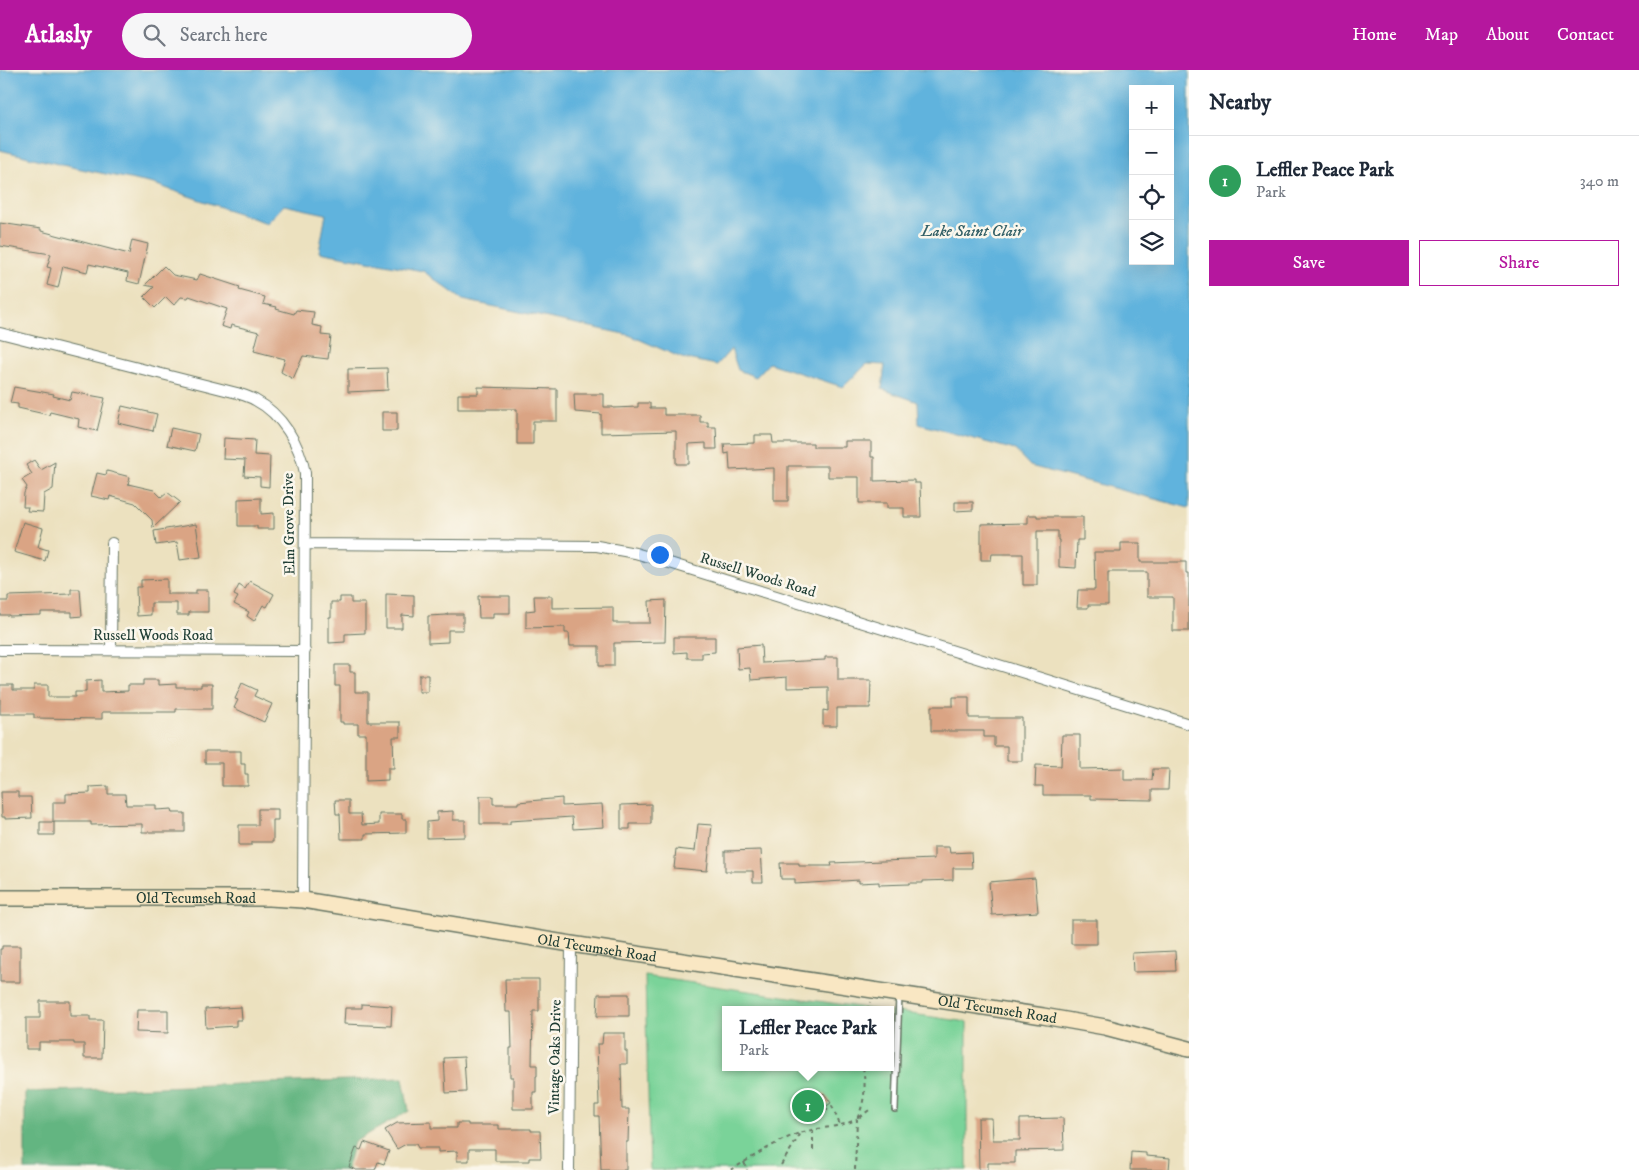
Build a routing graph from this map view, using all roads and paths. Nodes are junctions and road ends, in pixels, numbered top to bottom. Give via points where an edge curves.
1 (0, 333) edge
2 (112, 543) dead end
3 (305, 544) junction
4 (0, 650) edge
5 (111, 650) junction
6 (305, 651) junction
7 (1189, 724) edge
8 (0, 898) edge
9 (303, 900) junction
10 (571, 944) junction
11 (899, 995) junction
12 (1189, 1049) edge
13 (863, 1071) edge
14 (872, 1108) dead end
15 (895, 1109) dead end
16 (825, 1111) dead end
17 (857, 1119) junction
18 (840, 1125) junction
19 (813, 1130) junction
20 (801, 1133) junction
21 (813, 1152) dead end
22 (744, 1162) junction
23 (781, 1166) dead end
24 (569, 1170) edge
25 (730, 1170) edge
26 (747, 1170) edge
27 (855, 1170) edge

1 - 3 street, Elm Grove Drive via 256,400 285,428 302,458
2 - 5 street
3 - 6 street, Elm Grove Drive
3 - 7 street, Russell Woods Road via 596,546 635,552
4 - 5 street, Russell Woods Road
5 - 6 street, Russell Woods Road
6 - 9 street, Elm Grove Drive
8 - 9 main road, Old Tecumseh Road
9 - 10 main road, Old Tecumseh Road
10 - 11 main road, Old Tecumseh Road
10 - 24 street, Vintage Oaks Drive
11 - 12 main road, Old Tecumseh Road via 1105,1028
11 - 15 lane
13 - 17 path via 863,1105
14 - 17 path
16 - 18 path via 832,1106
17 - 18 path
17 - 27 path
18 - 19 path
19 - 20 path
19 - 21 path
20 - 22 path
20 - 23 path
22 - 25 path
22 - 26 path

